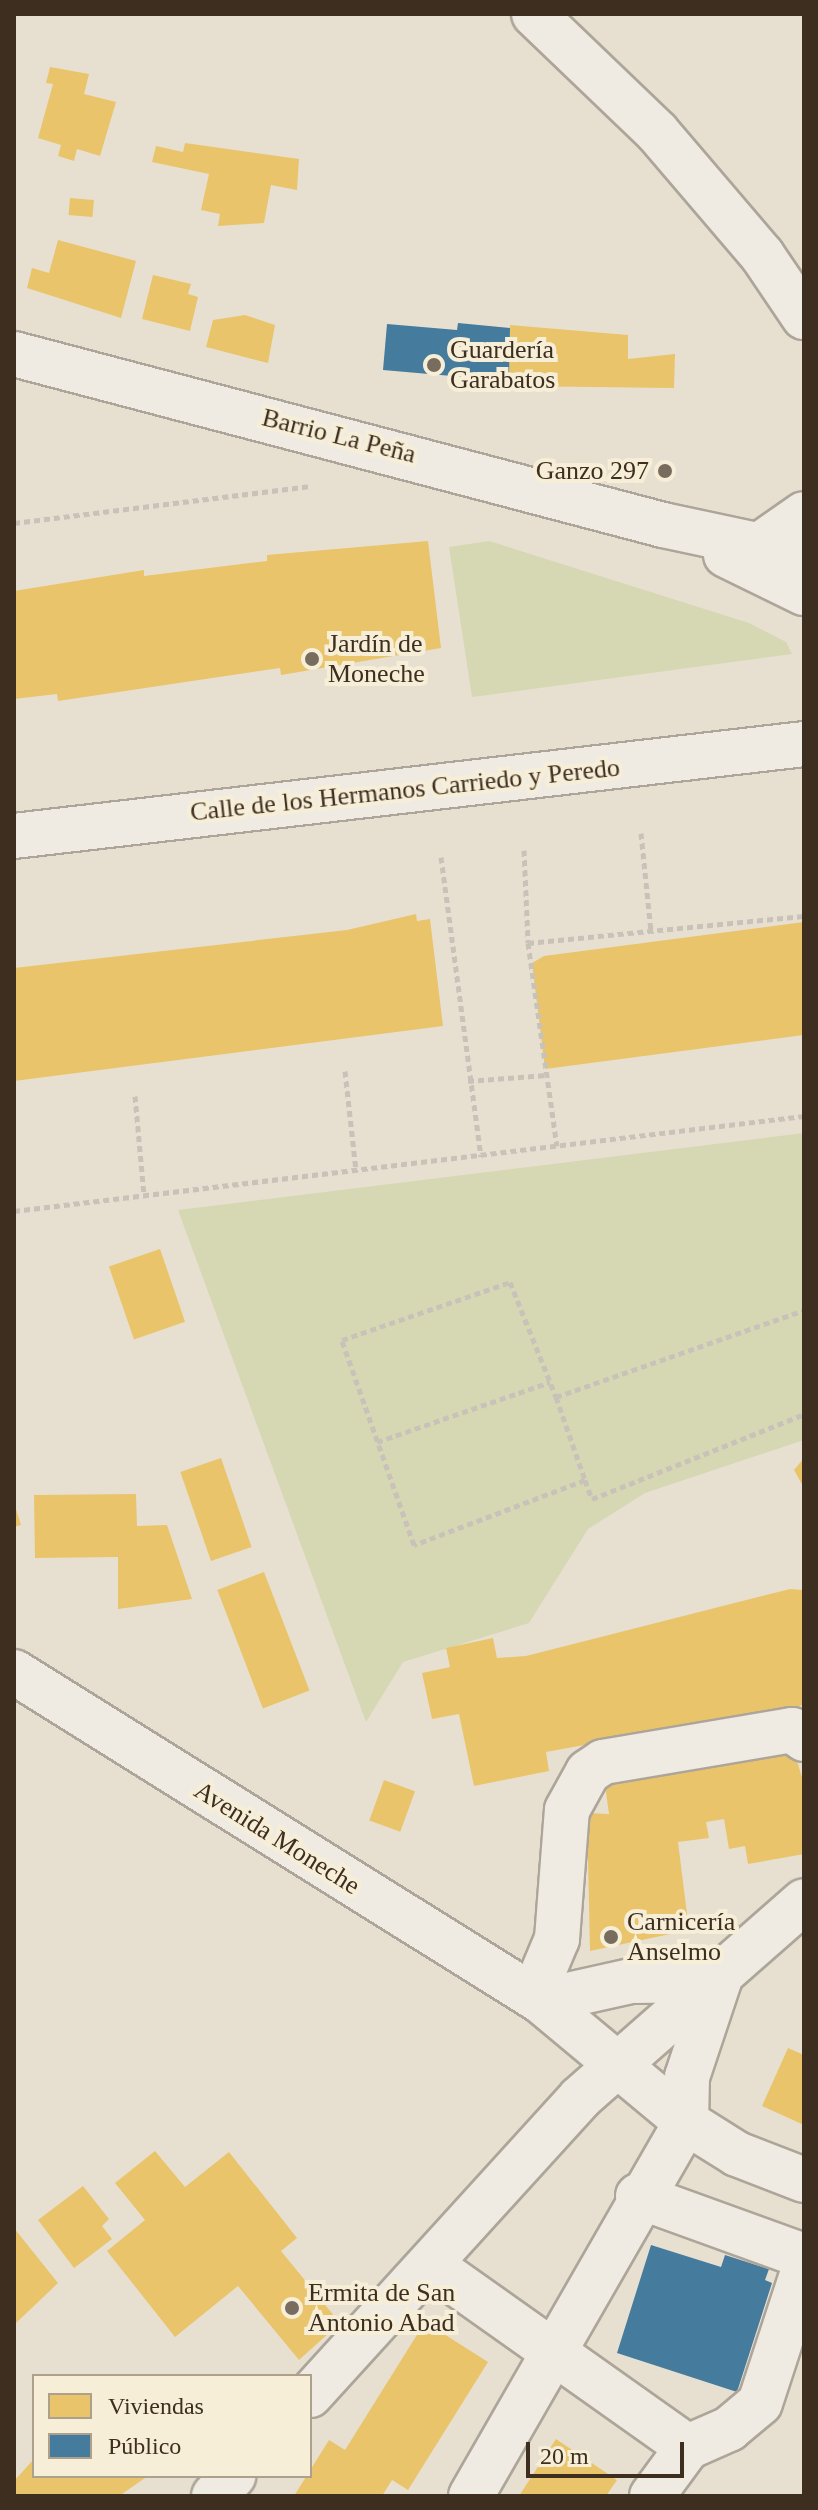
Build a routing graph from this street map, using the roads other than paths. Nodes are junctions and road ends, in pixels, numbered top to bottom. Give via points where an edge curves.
1 (534, 14) edge
2 (804, 317) edge
3 (14, 354) edge
4 (804, 514) edge
5 (663, 525) junction
6 (761, 544) junction
7 (804, 555) edge
8 (804, 593) edge
9 (801, 741) edge
10 (14, 836) edge
11 (14, 1672) edge
12 (804, 1739) edge
13 (804, 1901) edge
14 (719, 1980) junction
15 (631, 1981) junction
16 (537, 1998) junction
17 (606, 2052) junction
18 (686, 2122) junction
19 (804, 2180) edge
20 (638, 2196) junction
21 (804, 2256) edge
22 (432, 2266) junction
23 (804, 2268) edge
24 (554, 2352) junction
25 (312, 2393) edge
26 (688, 2447) junction
27 (231, 2478) edge
28 (214, 2496) edge
29 (471, 2496) edge
30 (652, 2496) edge

1 - 2 street via 657,132 762,255
3 - 5 street, Barrio La Peña via 359,440
4 - 6 street
5 - 6 street, Barrio La Peña
5 - 8 street, Barrio La Peña
6 - 7 street, Barrio La Peña
9 - 10 street, Calle de los Hermanos Carriedo y Peredo
11 - 16 street, Avenida Moneche
12 - 16 street via 792,1730 603,1762 588,1772 567,1810 557,1939
13 - 14 street
14 - 15 street
14 - 17 street
14 - 18 street via 687,2077
15 - 16 street
15 - 17 street
16 - 17 street, Avenida Moneche
17 - 18 street, Avenida Moneche
17 - 22 street via 580,2098
18 - 19 street, Avenida Moneche
18 - 20 street
20 - 21 street
20 - 24 street
22 - 24 street
22 - 25 street
23 - 26 street via 760,2403 729,2429
24 - 26 street
24 - 29 street
26 - 30 street
27 - 28 street

